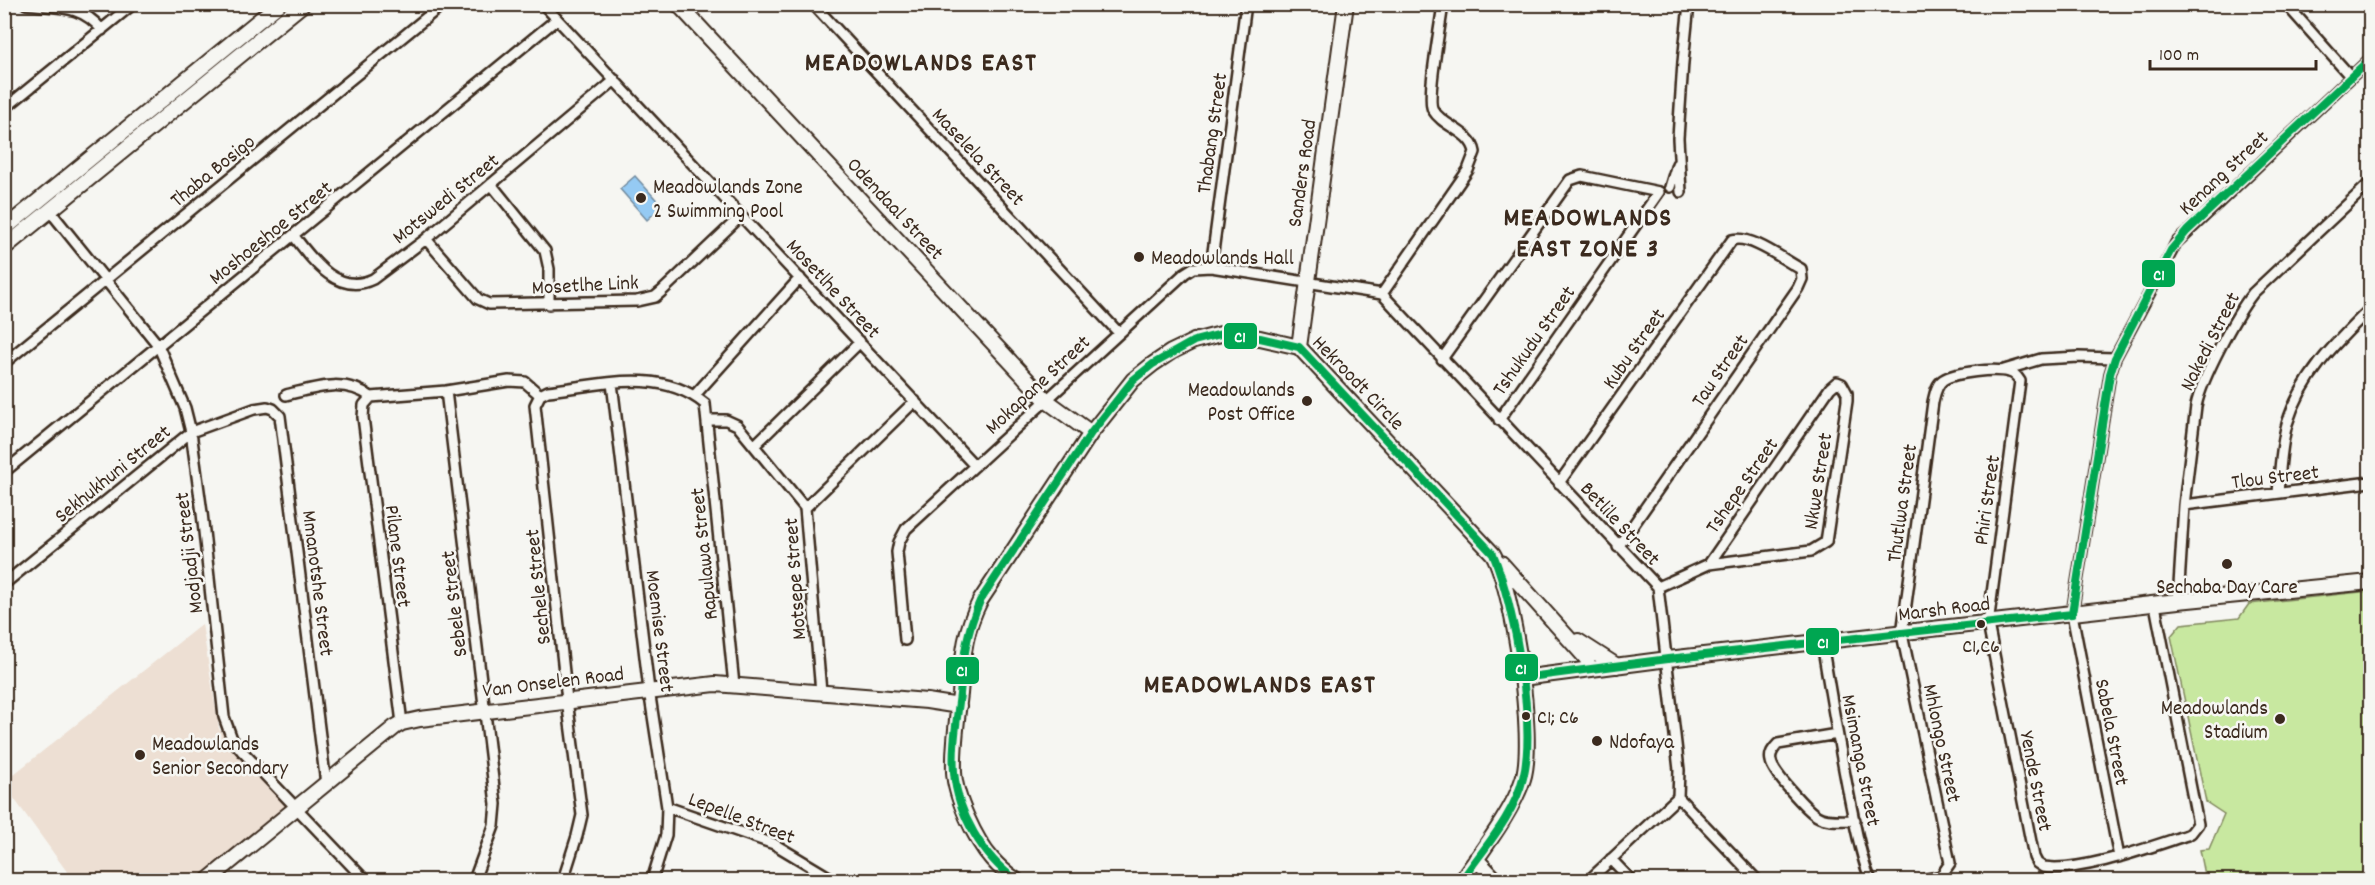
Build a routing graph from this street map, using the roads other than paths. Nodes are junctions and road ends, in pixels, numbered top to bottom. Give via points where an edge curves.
1 (26, 4) edge
2 (133, 4) edge
3 (279, 4) edge
4 (303, 4) edge
5 (443, 4) edge
6 (543, 4) edge
7 (678, 4) edge
8 (813, 4) edge
9 (1246, 4) edge
10 (1346, 4) edge
11 (1443, 4) edge
12 (1689, 4) edge
13 (2286, 4) edge
14 (557, 19) junction
15 (102, 30) junction
16 (2370, 59) edge
17 (2351, 77) junction
18 (615, 80) junction
19 (4, 109) edge
20 (1679, 156) junction
21 (2370, 183) edge
22 (491, 184) junction
23 (1670, 187) dead end
24 (1681, 192) dead end
25 (50, 211) junction
26 (741, 216) junction
27 (4, 229) edge
28 (294, 236) junction
29 (1738, 237) joint
30 (426, 239) junction
31 (4, 248) edge
32 (1211, 267) junction
33 (800, 278) junction
34 (105, 280) junction
35 (1307, 284) junction
36 (1382, 294) junction
37 (549, 304) junction
38 (2370, 309) edge
39 (1118, 332) junction
40 (860, 342) junction
41 (158, 345) junction
42 (1299, 347) junction
43 (2115, 358) junction
44 (1442, 359) junction
45 (4, 363) edge
46 (2002, 371) junction
47 (1837, 382) joint
48 (612, 383) junction
49 (446, 391) junction
50 (286, 395) dead end
51 (540, 395) junction
52 (694, 396) junction
53 (370, 397) junction
54 (915, 401) junction
55 (1047, 401) junction
56 (254, 409) joint
57 (708, 420) junction
58 (1499, 420) junction
59 (191, 432) junction
60 (1091, 433) junction
61 (755, 445) junction
62 (975, 466) junction
63 (4, 472) edge
64 (2370, 482) edge
65 (1559, 483) junction
66 (2278, 493) junction
67 (2184, 505) junction
68 (805, 508) junction
69 (1618, 547) junction
70 (1493, 554) junction
71 (1709, 564) junction
72 (2370, 582) edge
73 (4, 584) edge
74 (1658, 587) junction
75 (2178, 601) junction
76 (2155, 605) junction
77 (2072, 614) junction
78 (1988, 624) junction
79 (1561, 630) junction
80 (1902, 634) junction
81 (905, 640) dead end
82 (1822, 643) junction
83 (1668, 659) junction
84 (1617, 666) junction
85 (1589, 669) junction
86 (1522, 678) junction
87 (734, 685) junction
88 (649, 690) junction
89 (821, 692) junction
90 (567, 700) junction
91 (959, 706) junction
92 (484, 711) junction
93 (402, 723) junction
94 (1837, 734) junction
95 (326, 784) junction
96 (1678, 797) junction
97 (667, 807) junction
98 (296, 809) junction
99 (1855, 820) junction
100 (2119, 857) junction
101 (1476, 859) junction
102 (1611, 860) junction
103 (361, 879) edge
104 (208, 880) edge
105 (474, 880) edge
106 (563, 880) edge
107 (652, 880) edge
108 (834, 880) edge
109 (1016, 880) edge
110 (1462, 880) edge
111 (1496, 880) edge
112 (1589, 880) edge
113 (1631, 880) edge
114 (1757, 880) edge
115 (1872, 880) edge
116 (1922, 880) edge

1 - 15 street via 76,9 92,18
2 - 15 street
3 - 27 street
4 - 25 street
5 - 34 street, Thaba Bosigo
6 - 14 street, Mosetlhe Street
7 - 55 street, Odendaal Street
8 - 39 street, Maselela Street
9 - 32 street, Thabang Street
10 - 35 street, Sanders Road
11 - 36 street via 1430,103 1439,118 1470,141 1475,152 1468,170
12 - 20 street
13 - 17 street
14 - 18 street, Mosetlhe Street
14 - 28 street, Moshoeshoe Street
15 - 19 street
16 - 17 street, Kenang Street
17 - 43 street, Kenang Street via 2176,243
18 - 22 street, Motswedi Street
18 - 26 street, Mosetlhe Street
20 - 23 street
20 - 24 street
21 - 67 street, Nakedi Street via 2253,293 2239,314 2198,399
22 - 30 street, Motswedi Street
22 - 37 street via 545,251
25 - 31 street
25 - 34 street, Modjadji Street
26 - 33 street, Mosetlhe Street
26 - 37 street, Mosetlhe Link via 655,297
28 - 30 street, Motswedi Street via 323,270 347,284 357,285 373,279
28 - 41 street, Moshoeshoe Street
29 - 65 street, Kubu Street via 1732,240
29 - 69 street, Tau Street via 1801,269 1802,279
30 - 37 street, Mosetlhe Link via 477,299 508,306
32 - 35 street, Mokapane Street
32 - 39 street, Mokapane Street via 1193,268 1185,273
33 - 40 street, Mosetlhe Street
33 - 52 street
34 - 41 street, Modjadji Street
34 - 45 street, Thaba Bosigo
35 - 36 street
35 - 42 street, Sanders Road
36 - 44 street, Betlile Street
38 - 66 street via 2329,349 2294,408 2285,436
39 - 55 street, Mokapane Street
40 - 54 street, Mosetlhe Street
40 - 61 street
41 - 59 street, Modjadji Street
41 - 63 street, Moshoeshoe Street
42 - 60 street, Hekroodt Circle via 1240,335 1221,334 1194,341 1171,352 1133,380
42 - 70 street, Hekroodt Circle
43 - 46 street via 2041,359
43 - 77 street, Kenang Street
44 - 58 street, Betlile Street
44 - 58 street, Tshukudu Street via 1570,180 1582,176 1659,192
46 - 78 street, Phiri Street via 2013,373 2020,381
46 - 80 street, Thutlwa Street via 1960,374 1943,380 1937,387
47 - 71 street, Tshepe Street
47 - 71 street, Nkwe Street via 1845,387 1847,401 1826,542 1816,550
48 - 51 street
48 - 52 street via 659,383
48 - 88 street, Moemise Street
49 - 51 street via 509,381 525,382
49 - 53 street
49 - 92 street, Sebele Street
50 - 53 street via 332,384 351,387
51 - 90 street, Sechele Street via 535,405
52 - 57 street via 705,404
53 - 93 street, Pilane Street via 364,405 363,417
54 - 62 street, Mosetlhe Street
54 - 68 street, Motsepe Street
55 - 60 street, Odendaal Street
55 - 62 street, Mokapane Street
56 - 59 street, Sekhukhuni Street
56 - 95 street, Mmanotshe Street via 267,407 280,416
57 - 61 street via 726,420 737,425
57 - 87 street, Rapulawa Street
58 - 65 street, Betlile Street
59 - 73 street, Sekhukhuni Street
59 - 98 street, Modjadji Street via 224,717 243,752
60 - 91 street, Hekroodt Circle via 972,618 965,636
61 - 68 street
62 - 81 street, Mokapane Street via 906,529 899,542
64 - 66 street, Tlou Street
65 - 69 street, Betlile Street
66 - 67 street, Tlou Street
67 - 75 street, Nakedi Street
68 - 89 street, Motsepe Street
69 - 74 street, Betlile Street
70 - 79 street
70 - 86 street, Hekroodt Circle via 1506,585
71 - 74 street, Tshepe Street
72 - 75 street, Marsh Road
74 - 83 street, Betlile Street
75 - 76 street, Marsh Road
76 - 77 street, Marsh Road
76 - 100 street via 2198,819 2187,836
77 - 78 street, Marsh Road
77 - 100 street, Sabela Street
78 - 80 street, Marsh Road
78 - 100 street, Yende Street via 2035,860 2050,868
79 - 84 street
79 - 85 street via 1587,659
80 - 82 street, Marsh Road
80 - 116 street, Mhlongo Street via 1949,860 1949,867 1941,876
82 - 83 street, Marsh Road
82 - 94 street, Msimanga Street
83 - 84 street, Marsh Road
83 - 96 street, Betlile Street
84 - 85 street, Marsh Road
85 - 86 street, Marsh Road
86 - 101 street, Hekroodt Circle via 1528,743 1526,770 1521,786
87 - 88 street, Van Onselen Road
87 - 89 street, Van Onselen Road
88 - 90 street, Van Onselen Road
88 - 97 street, Moemise Street
89 - 91 street, Van Onselen Road
90 - 92 street, Van Onselen Road
90 - 106 street, Sechele Street via 582,815
91 - 109 street, Hekroodt Circle via 954,773 960,798 984,848
92 - 93 street, Van Onselen Road
92 - 105 street, Sebele Street via 496,817
93 - 95 street
94 - 99 street, Msimanga Street
94 - 99 street via 1778,744 1772,751 1771,762 1815,815
95 - 98 street
96 - 102 street
96 - 114 street
97 - 107 street, Moemise Street via 666,835
97 - 108 street, Lepelle Street via 774,844
98 - 103 street, Modjadji Street
98 - 104 street
99 - 115 street, Msimanga Street via 1866,872
101 - 110 street, Hekroodt Circle
101 - 111 street
102 - 112 street
102 - 113 street

